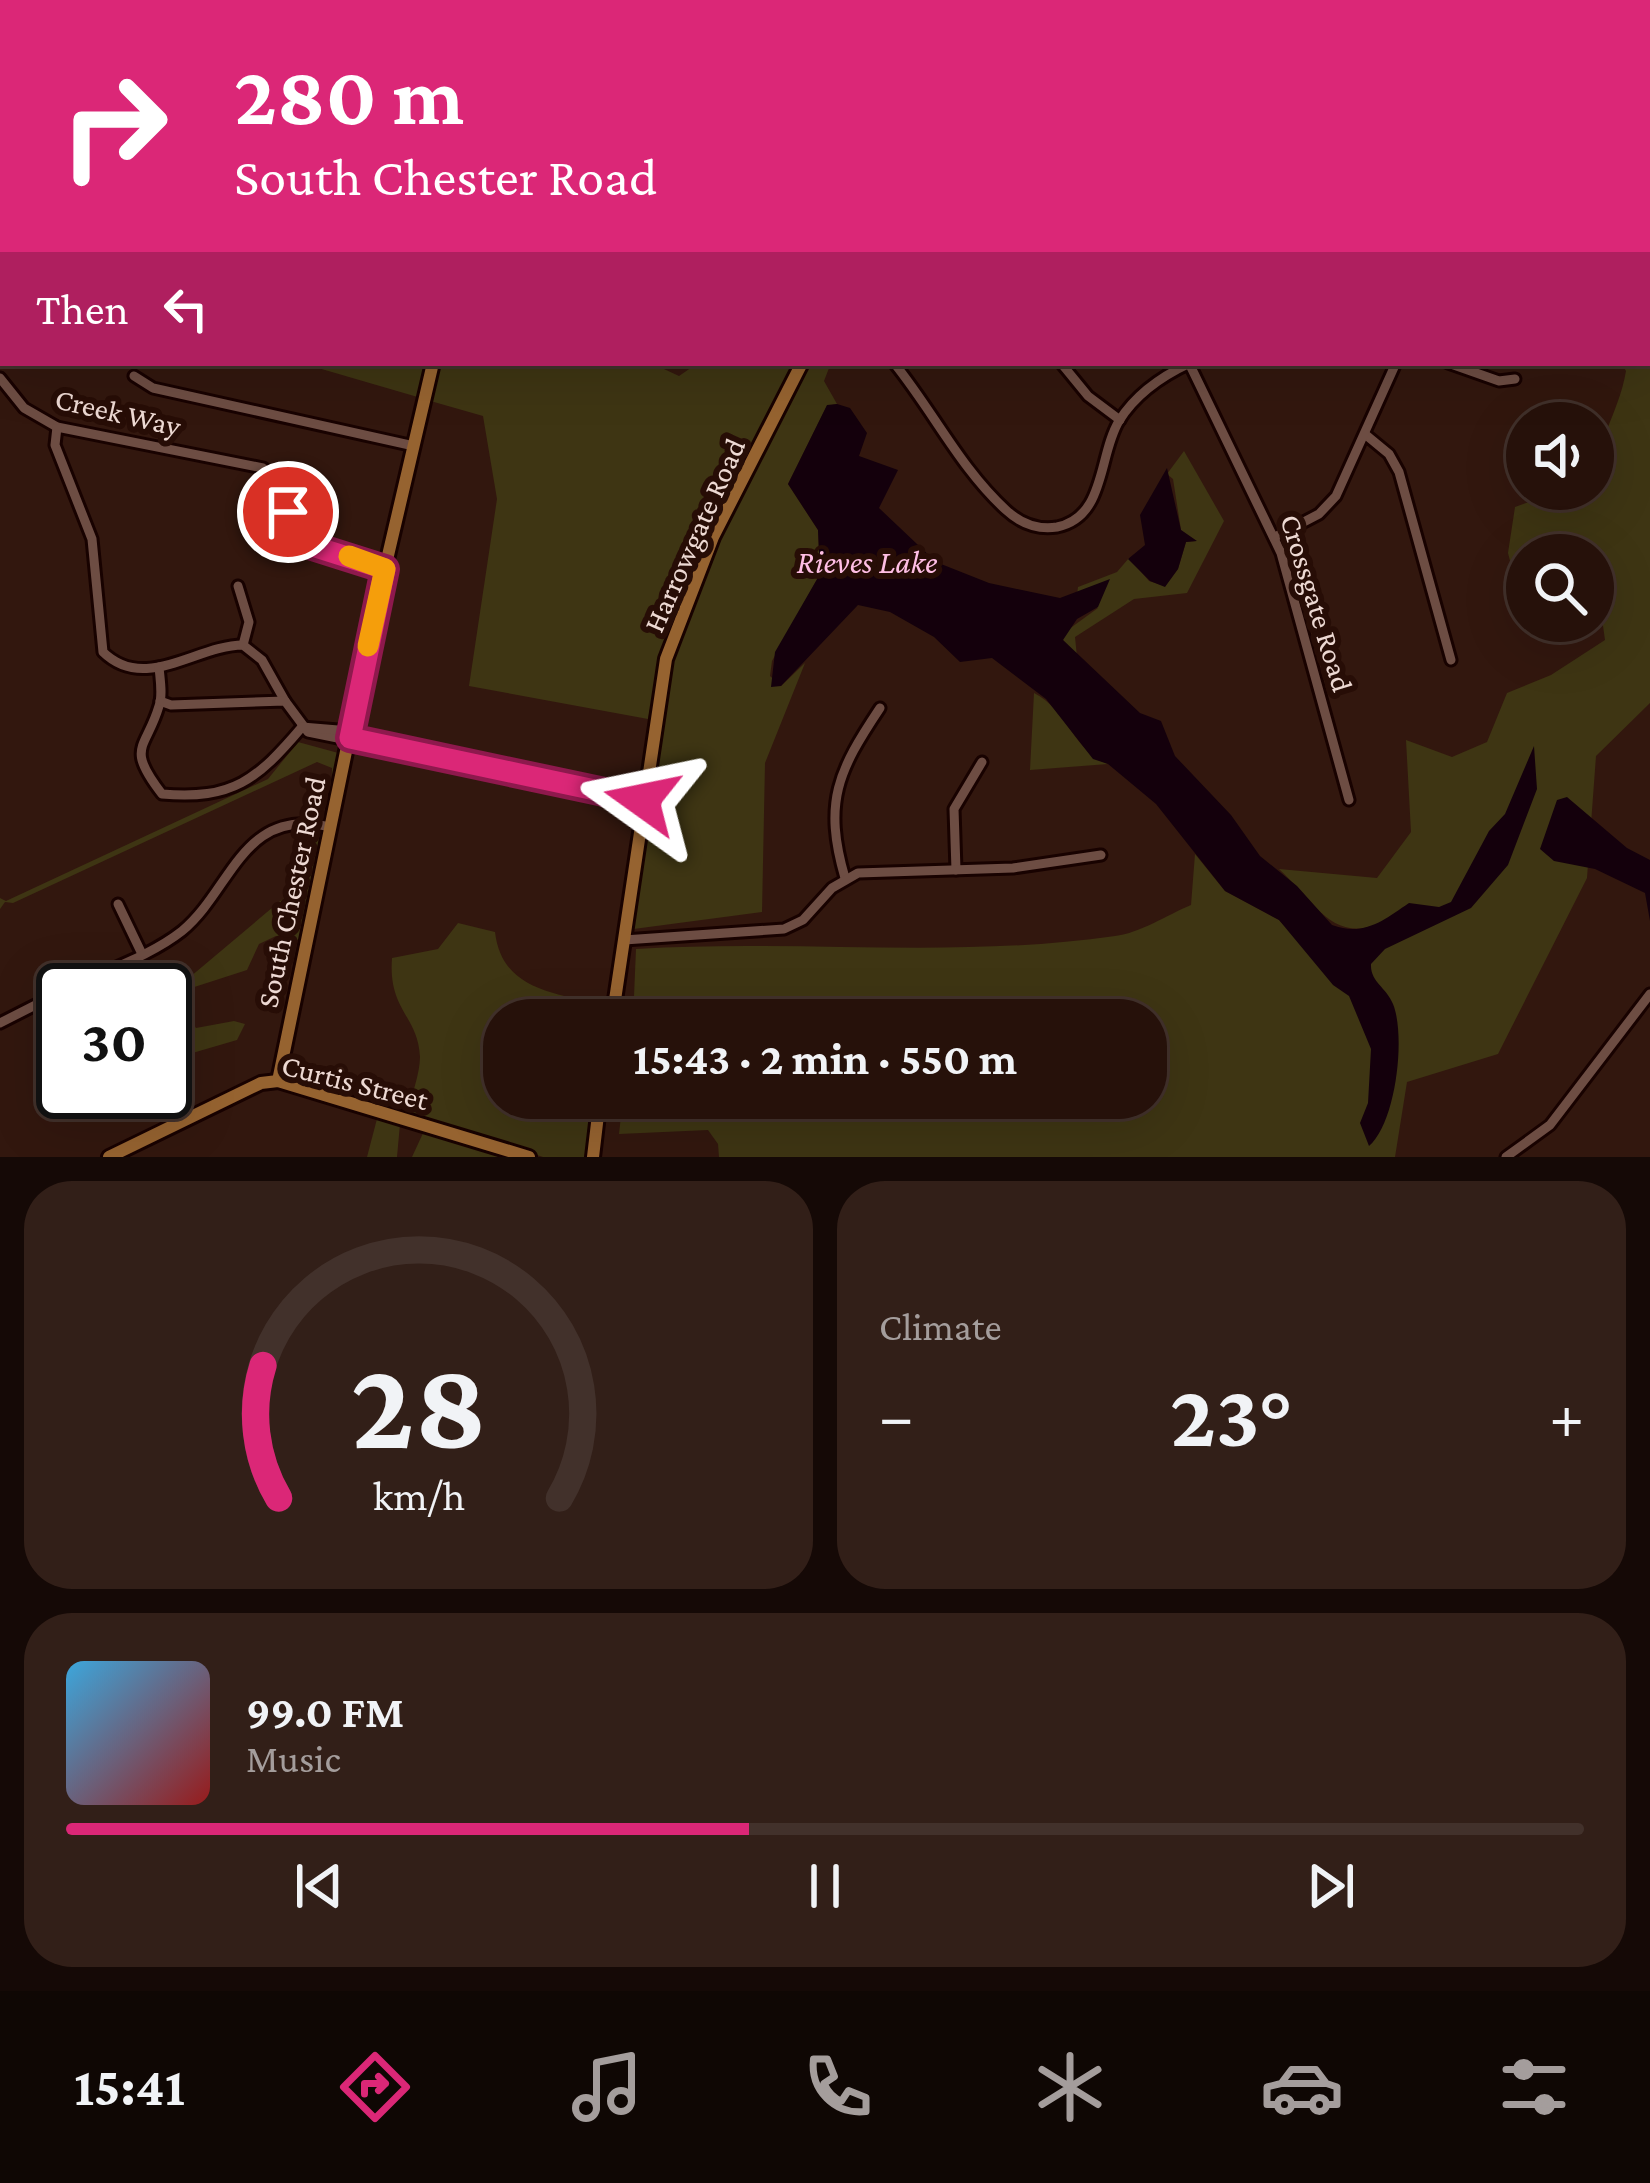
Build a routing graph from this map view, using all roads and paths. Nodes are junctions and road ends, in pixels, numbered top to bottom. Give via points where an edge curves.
1 (432, 366) edge
2 (800, 366) edge
3 (896, 366) edge
4 (1064, 366) edge
5 (1185, 366) edge
6 (1191, 366) edge
7 (1395, 366) edge
8 (1456, 366) edge
9 (134, 376) dead end
10 (0, 378) edge
11 (1515, 380) dead end
12 (1120, 420) junction
13 (57, 427) junction
14 (1366, 435) junction
15 (414, 446) junction
16 (1275, 537) junction
17 (385, 569) junction
18 (238, 586) dead end
19 (243, 645) junction
20 (1451, 660) dead end
21 (159, 667) junction
22 (160, 701) junction
23 (285, 701) junction
24 (880, 708) dead end
25 (302, 727) junction
26 (350, 738) junction
27 (982, 762) dead end
28 (642, 800) junction
29 (1349, 800) dead end
30 (330, 826) junction
31 (1101, 855) dead end
32 (956, 870) junction
33 (845, 878) junction
34 (118, 904) dead end
35 (625, 940) junction
36 (142, 954) junction
37 (123, 963) edge
38 (1650, 994) edge
39 (615, 999) edge
40 (36, 1005) edge
41 (0, 1023) edge
42 (278, 1081) junction
43 (598, 1119) edge
44 (109, 1157) edge
45 (530, 1157) edge
46 (593, 1157) edge
47 (1506, 1157) edge

1 - 15 street, South Chester Road
2 - 28 street, Harrowgate Road via 682,612 657,698
3 - 12 street via 993,497 1022,522 1050,528 1088,508
4 - 12 street
5 - 12 street
6 - 16 street, Crossgate Road
7 - 14 street
8 - 11 street
9 - 15 street via 153,388
10 - 13 street, Creek Way via 24,408
13 - 17 street, Creek Way via 241,464 269,479 301,550
13 - 21 street via 55,445 92,539 101,647 113,662
14 - 16 street via 1329,506
14 - 20 street via 1399,472
15 - 17 street, South Chester Road
16 - 29 street, Crossgate Road
17 - 26 street, South Chester Road
18 - 19 street via 249,622
19 - 21 street
19 - 23 street via 262,660
21 - 22 street
22 - 23 street
22 - 25 street via 142,758 163,794 184,798 221,793 263,768
23 - 25 street
24 - 33 street via 835,792
25 - 26 street
26 - 28 street
26 - 30 street, South Chester Road
27 - 32 street via 954,808
28 - 35 street, Harrowgate Road
30 - 36 street via 294,825 261,838 227,868 193,920
30 - 42 street, South Chester Road
31 - 32 street
32 - 33 street
33 - 35 street via 784,929
34 - 36 street
35 - 39 street, Harrowgate Road
36 - 37 street
38 - 47 street via 1546,1130
40 - 41 street
42 - 44 street, Curtis Street
42 - 45 street, Curtis Street
43 - 46 street

